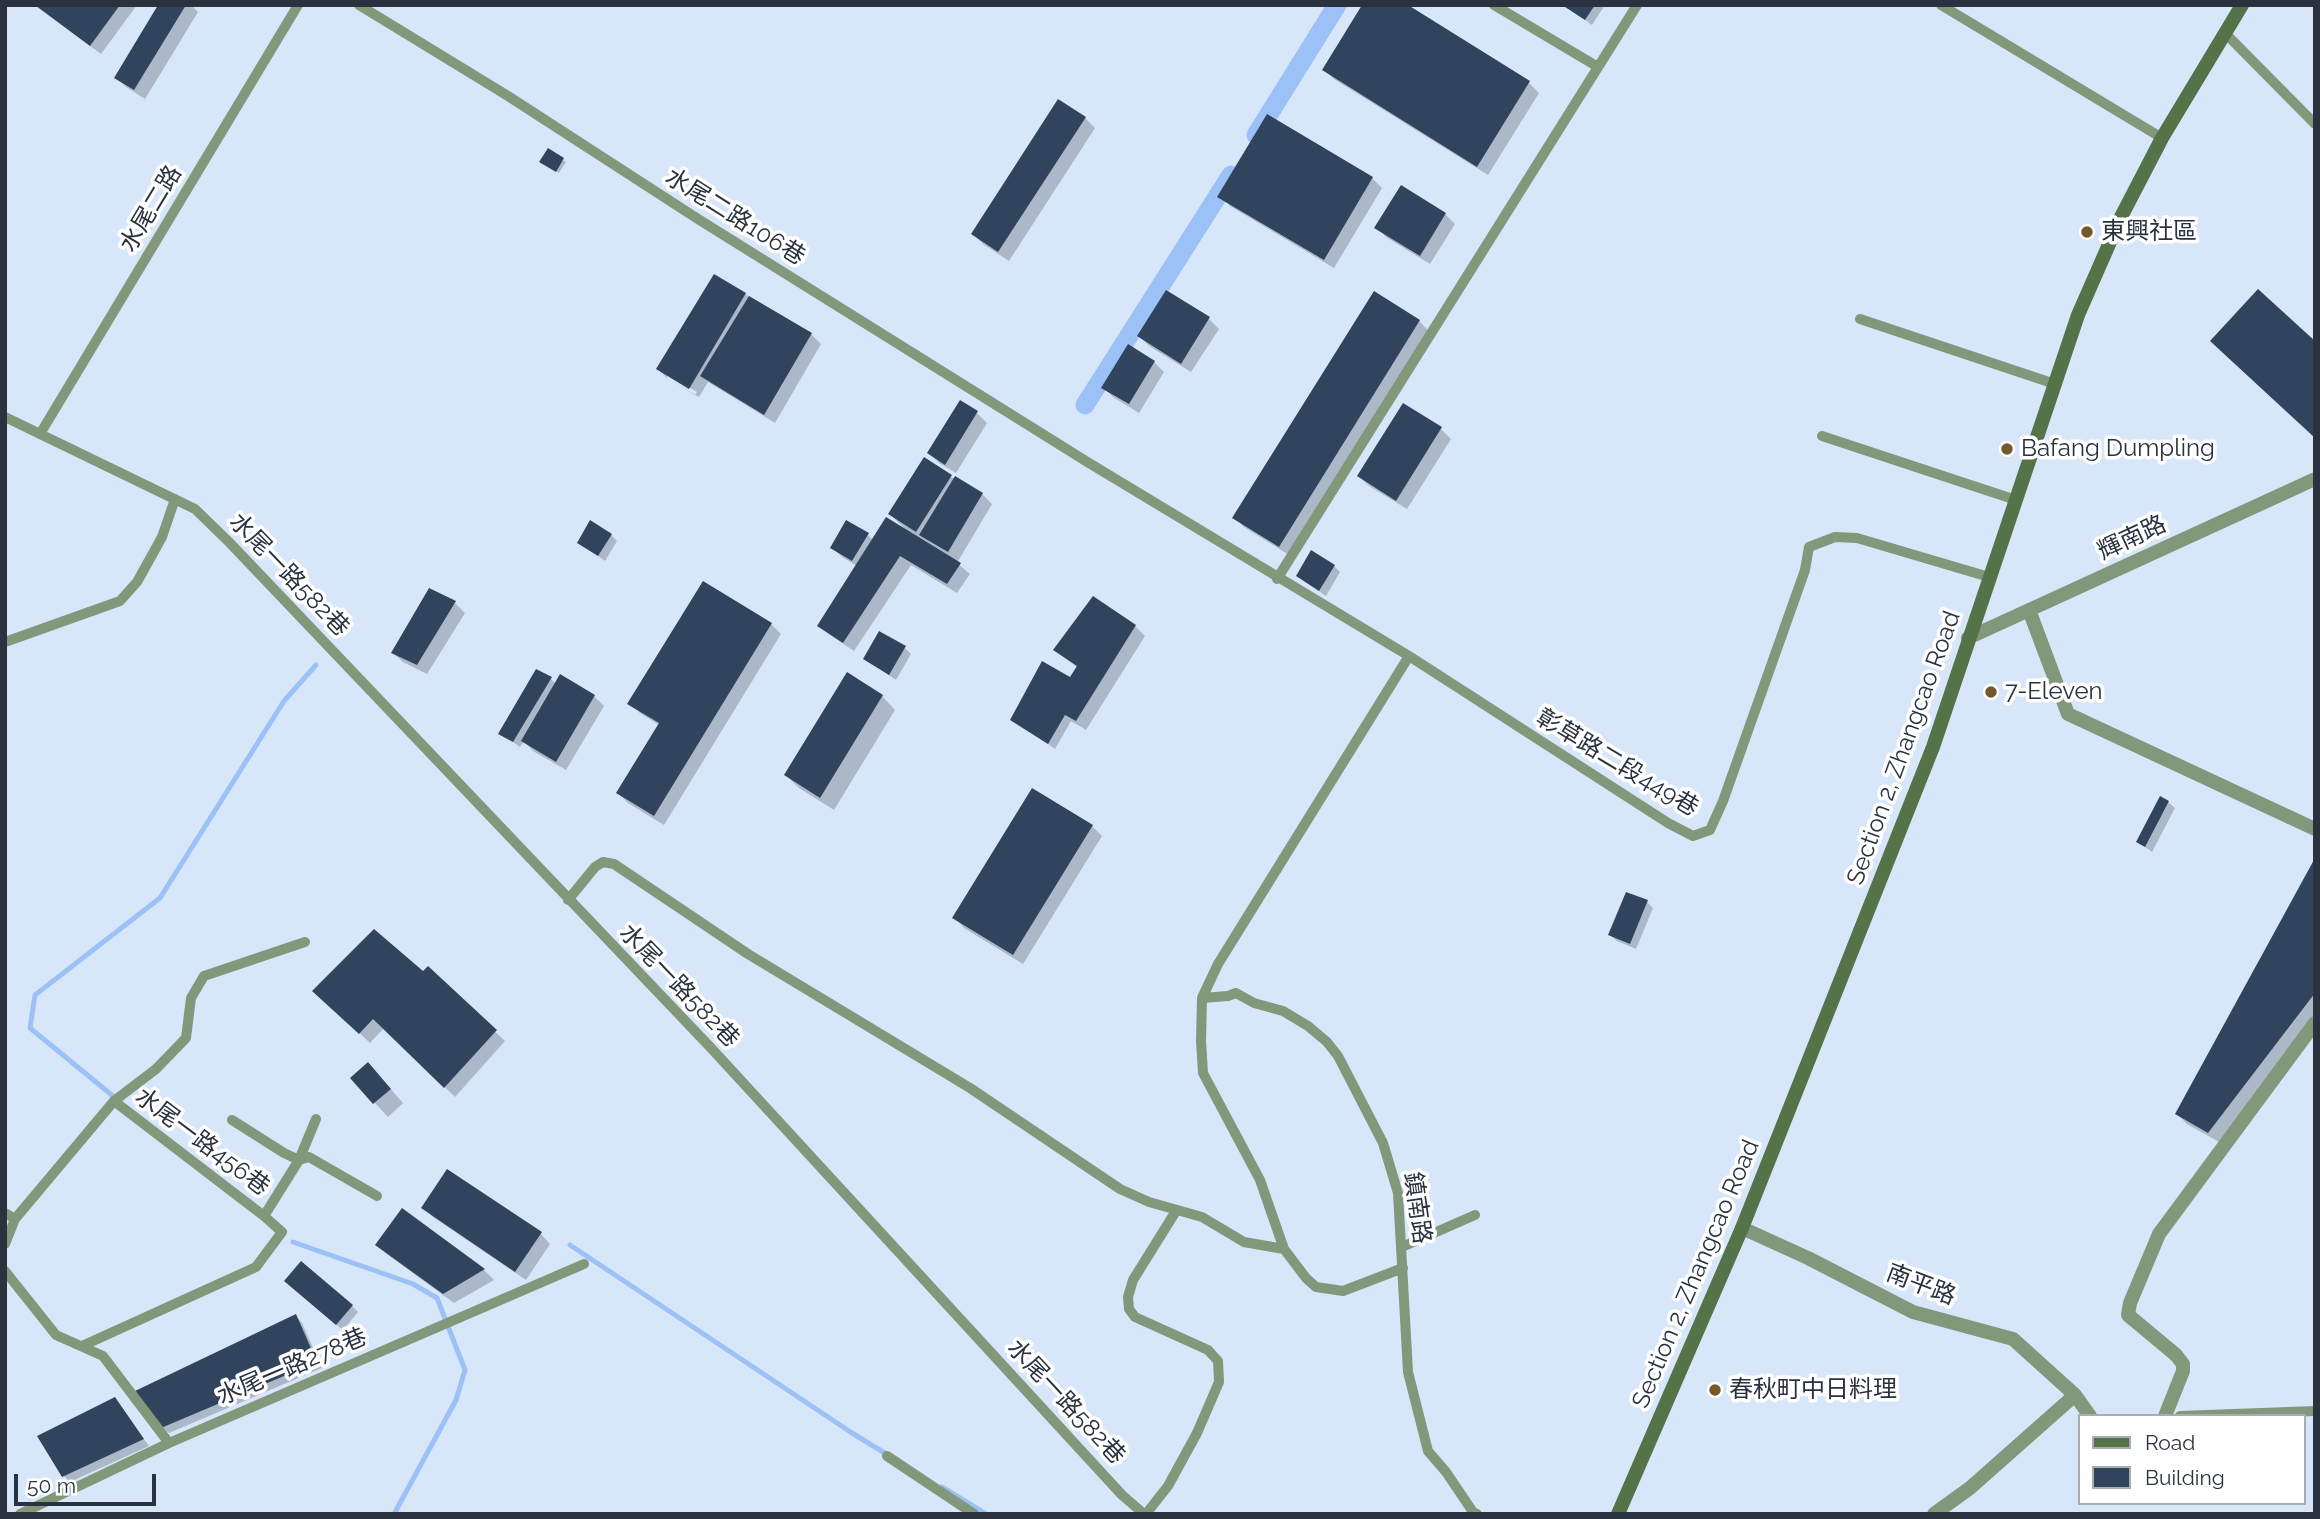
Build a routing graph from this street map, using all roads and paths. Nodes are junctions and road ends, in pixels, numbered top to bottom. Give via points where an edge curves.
1 (298, 5) edge
2 (359, 5) edge
3 (1494, 5) edge
4 (1637, 5) edge
5 (1941, 5) edge
6 (2242, 5) edge
7 (2226, 34) junction
8 (1598, 67) junction
9 (2315, 124) edge
10 (2162, 138) junction
11 (1860, 319) dead end
12 (2055, 384) junction
13 (5, 417) edge
14 (40, 434) junction
15 (1822, 436) dead end
16 (1089, 463) joint
17 (2315, 479) edge
18 (174, 499) junction
19 (2017, 500) junction
20 (1989, 577) junction
21 (1277, 579) junction
22 (2029, 610) junction
23 (1968, 638) junction
24 (5, 642) edge
25 (1409, 656) junction
26 (2315, 829) edge
27 (568, 900) junction
28 (305, 942) dead end
29 (1202, 998) junction
30 (2315, 1023) edge
31 (114, 1101) junction
32 (316, 1119) dead end
33 (232, 1120) dead end
34 (299, 1160) junction
35 (377, 1196) dead end
36 (1176, 1211) junction
37 (5, 1213) edge
38 (1475, 1215) dead end
39 (264, 1216) junction
40 (15, 1219) junction
41 (1742, 1228) junction
42 (5, 1244) edge
43 (1402, 1247) junction
44 (1284, 1249) junction
45 (584, 1265) dead end
46 (1403, 1268) junction
47 (5, 1271) edge
48 (82, 1346) junction
49 (2075, 1395) junction
50 (2315, 1411) edge
51 (2089, 1414) edge
52 (2166, 1414) edge
53 (2234, 1414) edge
54 (169, 1443) junction
55 (887, 1456) dead end
56 (20, 1514) edge
57 (974, 1514) edge
58 (1145, 1514) edge
59 (1477, 1514) edge
60 (1618, 1514) edge
61 (1934, 1514) edge

1 - 14 lane, 水尾二路
2 - 16 lane, 水尾二路106巷
3 - 8 lane
4 - 8 lane
5 - 10 lane
6 - 7 street, Section 2, Zhangcao Road
7 - 9 lane
7 - 10 street, Section 2, Zhangcao Road
8 - 21 lane
10 - 12 street, Section 2, Zhangcao Road via 2078,315
11 - 12 lane
12 - 19 street, Section 2, Zhangcao Road
13 - 14 lane, 水尾一路582巷
14 - 18 lane, 水尾一路582巷
15 - 19 lane
16 - 21 lane, 彰草路二段449巷
17 - 22 street, 輝南路
18 - 24 lane via 162,537 137,582 120,601
18 - 27 lane, 水尾一路582巷 via 195,509 229,542
19 - 20 street, Section 2, Zhangcao Road
20 - 23 street, Section 2, Zhangcao Road
20 - 25 lane, 彰草路二段449巷 via 1857,538 1835,537 1810,547 1723,801 1710,830 1693,836
21 - 25 lane, 彰草路二段449巷
22 - 23 street, 輝南路
22 - 26 street via 2068,715
23 - 41 street, Section 2, Zhangcao Road via 1933,747
25 - 29 lane via 1218,964
27 - 36 lane via 595,867 603,862 614,864 748,954 970,1088 1120,1189
27 - 58 lane, 水尾一路582巷 via 712,1049 1122,1495
28 - 31 lane, 水尾一路456巷 via 204,976 191,998 186,1038 156,1069
29 - 43 lane, 鎮南路 via 1236,993 1283,1011 1327,1042 1383,1143 1398,1193
29 - 44 lane via 1203,1073 1260,1180
30 - 52 street via 2159,1234 2130,1303 2128,1315 2183,1364
31 - 39 lane, 水尾一路456巷
31 - 40 lane, 水尾一路456巷
32 - 34 lane, 水尾一路456巷
33 - 34 lane, 水尾一路456巷
34 - 35 lane, 水尾一路456巷 via 309,1157
34 - 39 lane, 水尾一路456巷
36 - 44 lane via 1202,1217 1244,1242
36 - 58 lane, 水尾一路582巷 via 1133,1280 1129,1309 1135,1317 1208,1350 1217,1361 1219,1382 1168,1486
37 - 40 lane
38 - 43 lane
39 - 48 lane, 水尾一路456巷 via 282,1232 256,1267
40 - 42 lane, 水尾一路456巷
41 - 49 street, 南平路 via 1913,1312 2013,1339
41 - 60 street, Section 2, Zhangcao Road
43 - 46 lane, 鎮南路
44 - 46 lane via 1316,1287 1343,1291
45 - 54 lane, 水尾一路278巷
46 - 59 lane, 鎮南路 via 1408,1372 1428,1451
47 - 48 lane via 56,1335
48 - 54 lane via 103,1356
49 - 51 street, 南平路
49 - 61 street
50 - 53 lane
54 - 56 lane, 水尾一路278巷
55 - 57 lane

